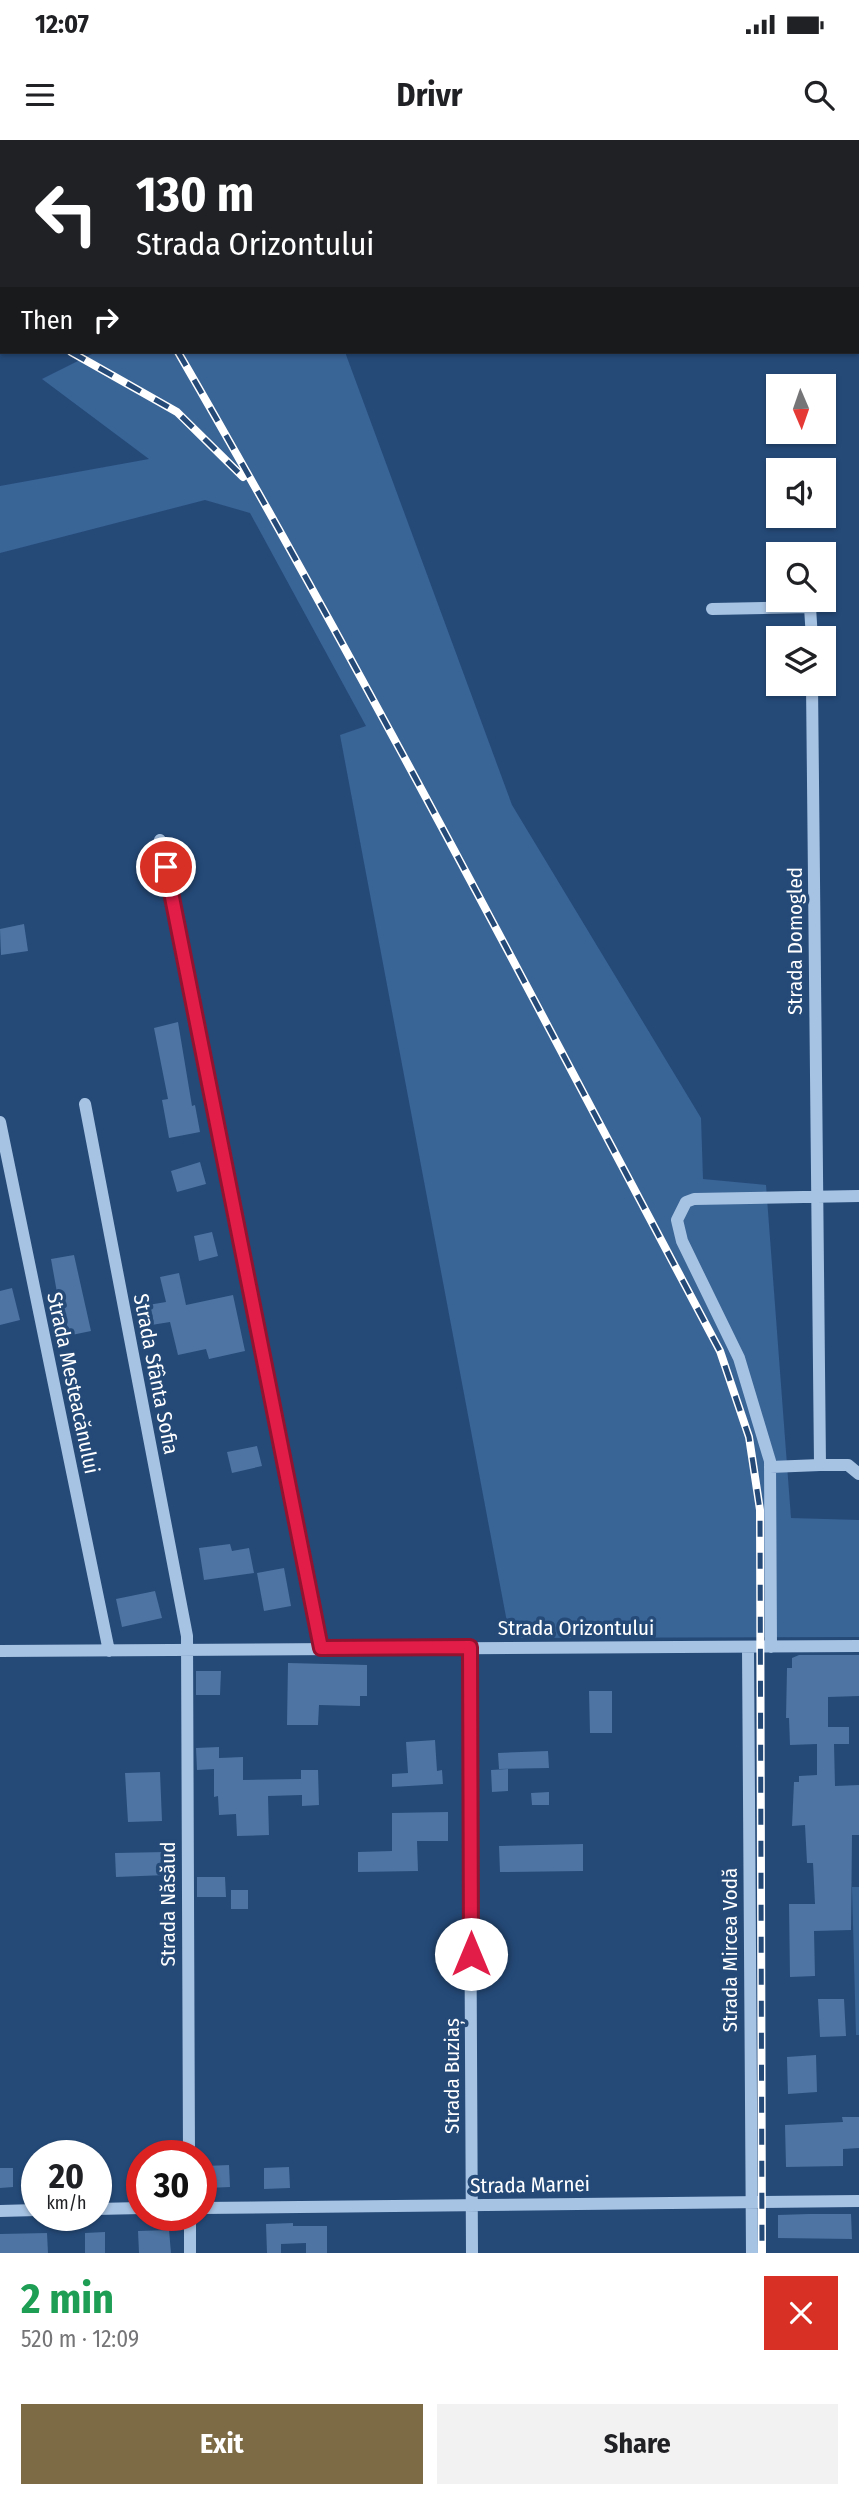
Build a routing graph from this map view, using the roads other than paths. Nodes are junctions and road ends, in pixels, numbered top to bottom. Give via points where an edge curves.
1 (712, 609) dead end
2 (811, 626) edge
3 (812, 696) edge
4 (160, 840) dead end
5 (85, 1104) dead end
6 (0, 1122) edge
7 (859, 1196) edge
8 (816, 1197) junction
9 (820, 1465) junction
10 (770, 1466) junction
11 (859, 1474) edge
12 (859, 1646) edge
13 (470, 1647) junction
14 (748, 1647) junction
15 (771, 1647) junction
16 (321, 1648) junction
17 (0, 1651) edge
18 (109, 1651) junction
19 (185, 1651) junction
20 (189, 2140) edge
21 (751, 2201) junction
22 (859, 2201) edge
23 (472, 2205) junction
24 (217, 2208) edge
25 (21, 2210) edge
26 (0, 2211) edge
27 (190, 2231) edge
28 (190, 2253) edge
29 (472, 2253) edge
30 (752, 2253) edge

1 - 2 street via 810,607
3 - 8 street, Strada Domogled
4 - 16 street
5 - 19 street, Strada Sfânta Sofia via 187,1636
6 - 18 street, Strada Mesteacănului
7 - 8 street
8 - 9 street, Strada Domogled
8 - 10 street via 694,1199 686,1202 677,1220 681,1241 738,1358
9 - 10 street
9 - 11 street via 848,1465
10 - 15 street
12 - 15 street, Strada Orizontului
13 - 14 street, Strada Orizontului
13 - 16 street, Strada Orizontului
13 - 23 street, Strada Buziaș
14 - 15 street, Strada Orizontului
14 - 21 street, Strada Mircea Vodă
16 - 19 street, Strada Orizontului
17 - 18 street, Strada Orizontului
18 - 19 street, Strada Orizontului
19 - 20 street, Strada Năsăud
21 - 22 street, Strada Marnei
21 - 23 street, Strada Marnei
21 - 30 street, Strada Mircea Vodă
23 - 24 street, Strada Marnei
23 - 29 street, Strada Buziaș
25 - 26 street
27 - 28 street

